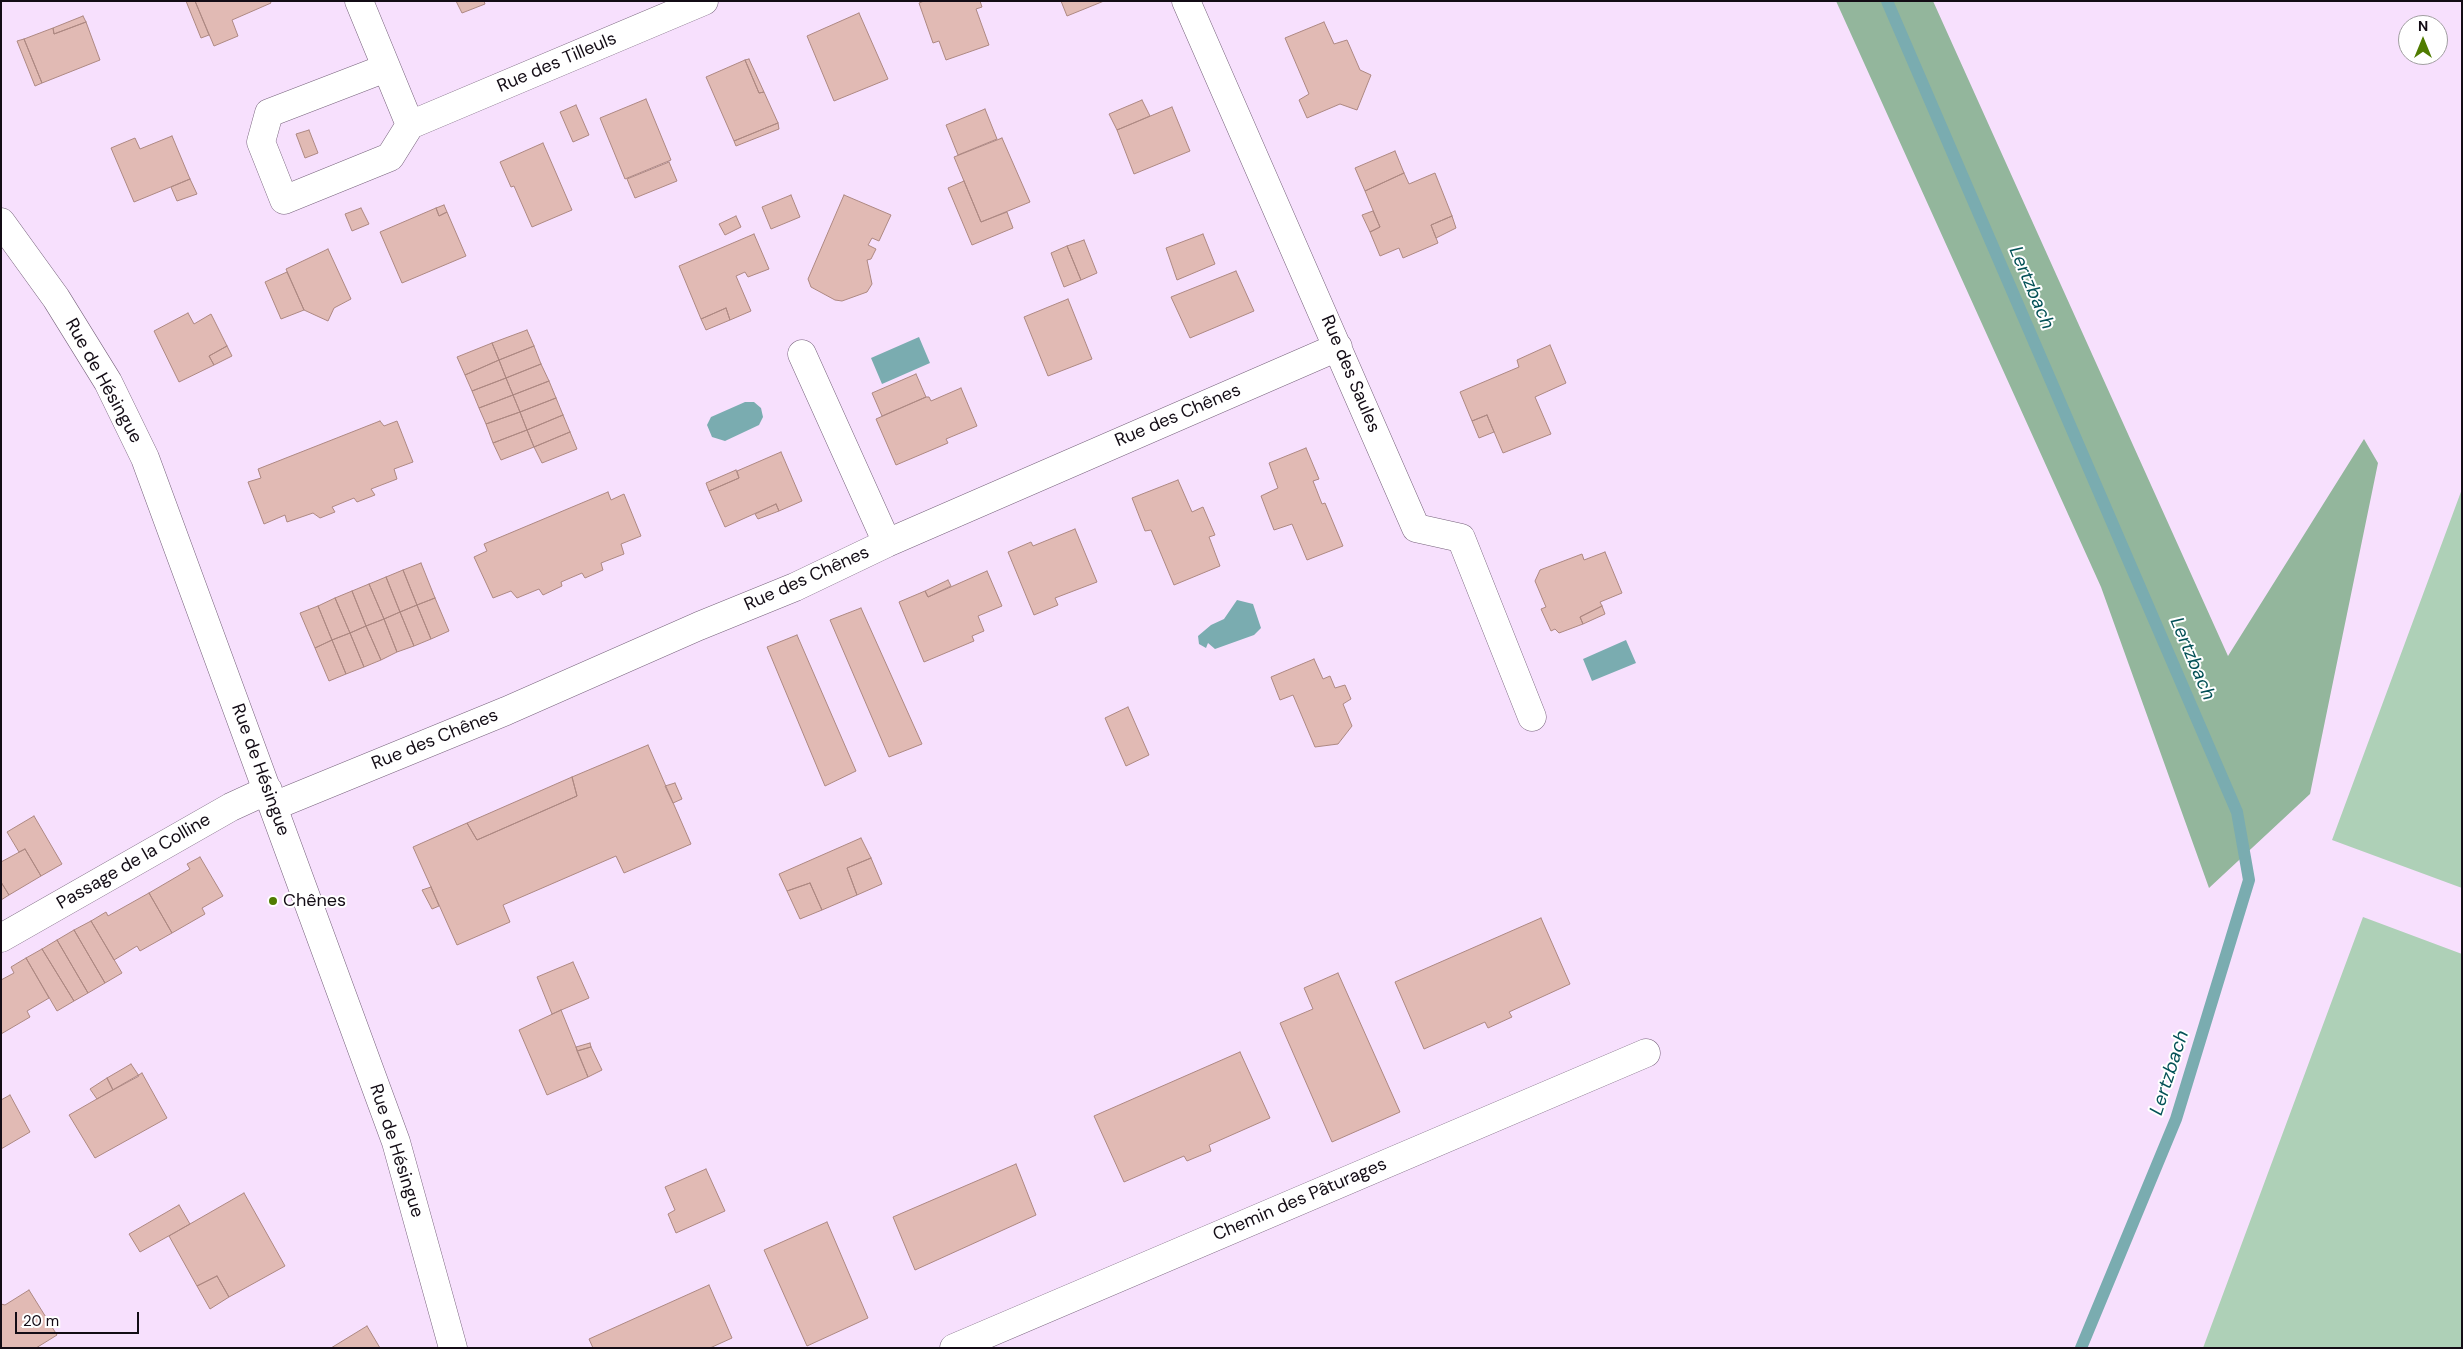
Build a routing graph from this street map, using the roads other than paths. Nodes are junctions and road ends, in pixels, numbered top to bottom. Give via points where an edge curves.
1 (359, 1) edge
2 (704, 1) edge
3 (1186, 1) edge
4 (386, 68) junction
5 (410, 125) junction
6 (1, 222) edge
7 (1338, 347) junction
8 (802, 354) dead end
9 (886, 543) junction
10 (1532, 717) dead end
11 (270, 798) junction
12 (1, 938) edge
13 (1646, 1053) dead end
14 (454, 1348) edge
15 (954, 1348) edge

1 - 4 street
2 - 5 street, Rue des Tilleuls
3 - 7 street, Rue des Saules
4 - 5 street
4 - 5 street via 269,113 262,142 284,200 390,157
6 - 11 street, Rue de Hésingue via 56,298 108,382 146,458
7 - 9 street, Rue des Chênes
7 - 10 street, Rue des Saules via 1416,528 1462,538
8 - 9 street
9 - 11 street, Rue des Chênes via 795,587 497,714
11 - 12 street, Passage de la Colline via 231,807
11 - 14 street, Rue de Hésingue via 396,1142
13 - 15 street, Chemin des Pâturages

